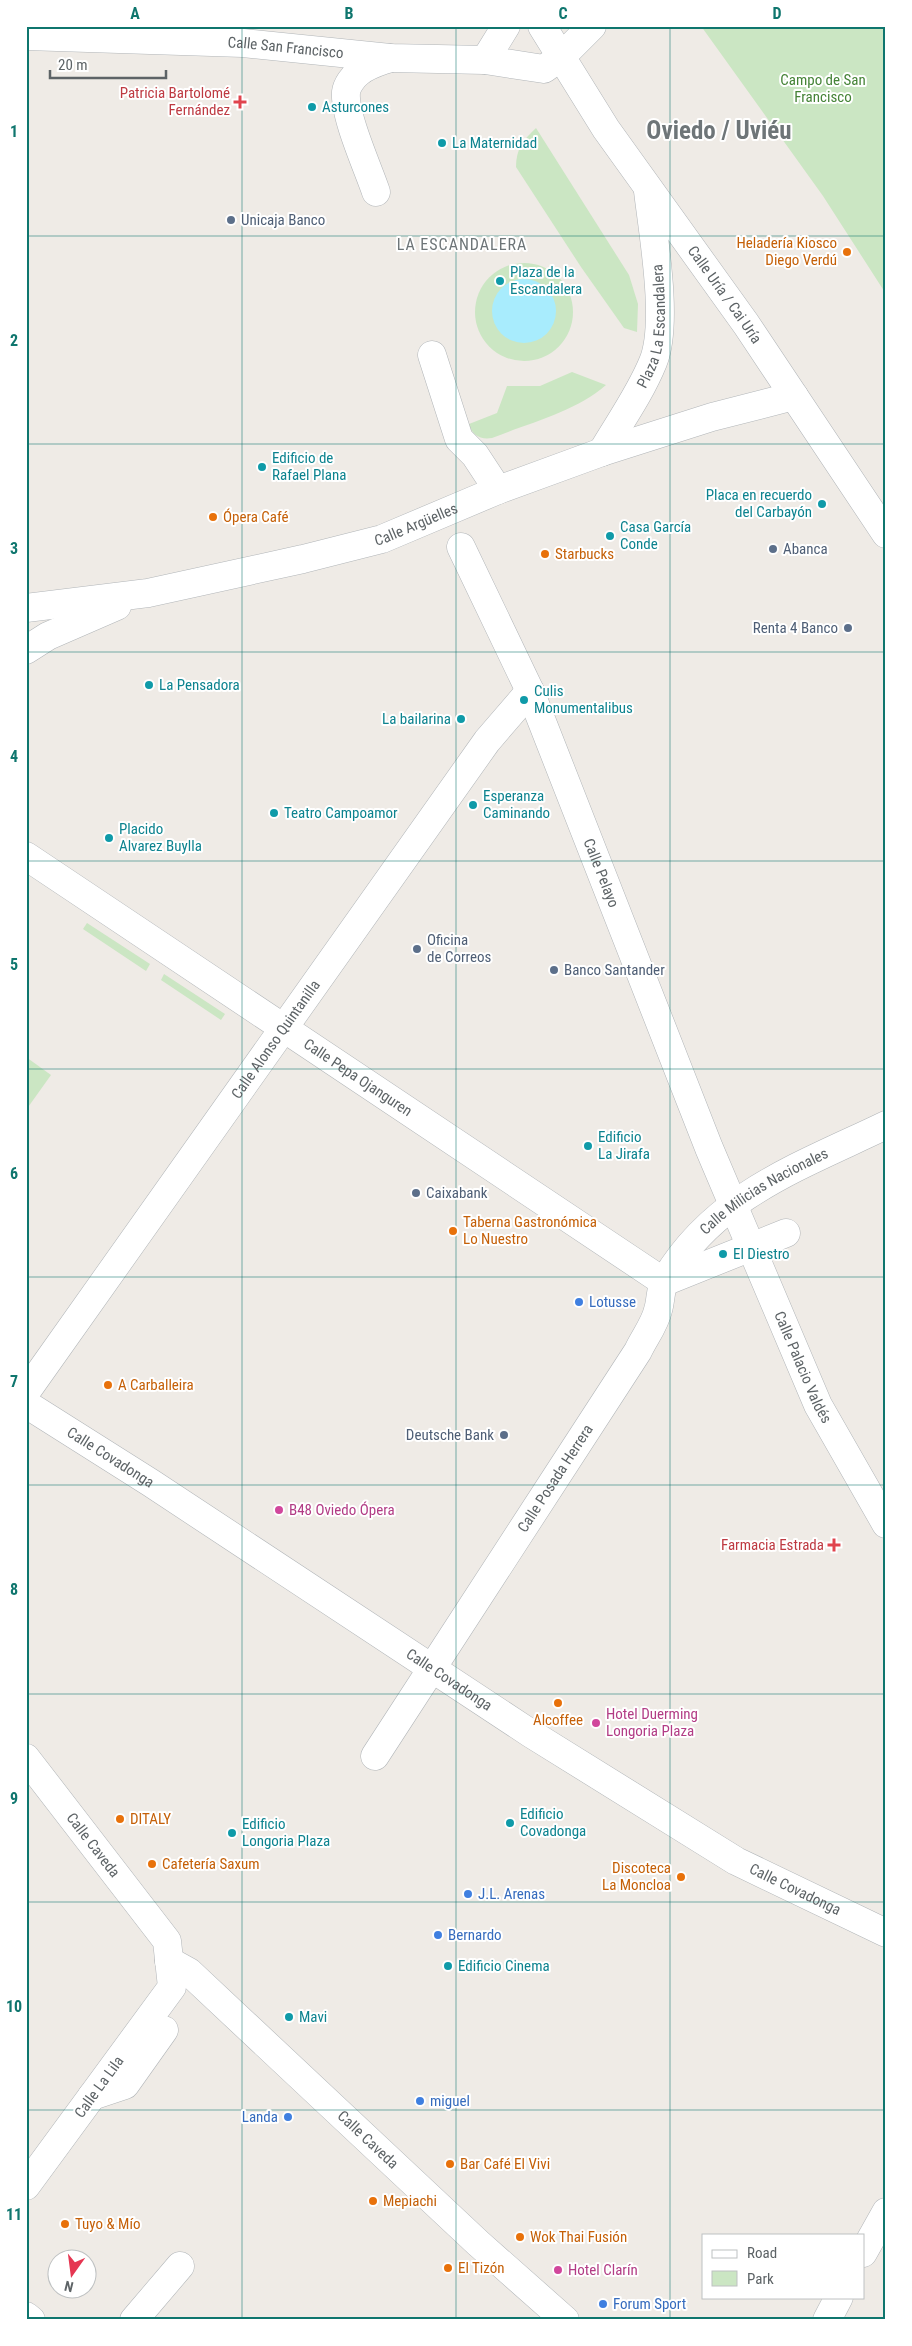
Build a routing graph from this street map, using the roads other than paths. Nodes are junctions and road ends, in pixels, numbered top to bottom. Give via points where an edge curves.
1 (506, 26) edge
2 (542, 26) edge
3 (592, 26) edge
4 (26, 36) edge
5 (562, 56) junction
6 (390, 58) junction
7 (485, 60) junction
8 (648, 189) junction
9 (376, 192) dead end
10 (432, 356) dead end
11 (794, 396) junction
12 (602, 452) junction
13 (498, 490) junction
14 (886, 534) edge
15 (461, 547) dead end
16 (148, 593) junction
17 (26, 608) edge
18 (26, 650) edge
19 (530, 691) junction
20 (26, 856) edge
21 (284, 1028) junction
22 (886, 1125) edge
23 (733, 1204) junction
24 (786, 1233) dead end
25 (751, 1247) junction
26 (664, 1282) junction
27 (26, 1392) edge
28 (26, 1404) edge
29 (886, 1524) edge
30 (438, 1659) junction
31 (375, 1756) dead end
32 (26, 1758) edge
33 (886, 1933) edge
34 (169, 1961) junction
35 (172, 1988) joint
36 (175, 2015) dead end
37 (92, 2096) junction
38 (26, 2186) edge
39 (886, 2212) edge
40 (864, 2251) edge
41 (180, 2266) dead end
42 (838, 2298) edge
43 (26, 2316) edge
44 (31, 2320) edge
45 (134, 2320) edge
46 (565, 2320) edge
47 (827, 2320) edge

1 - 7 street
2 - 5 street, Calle Uría / Cai Uría
3 - 5 street, Calle San Francisco
4 - 6 street, Calle San Francisco via 243,44
5 - 7 street, Calle San Francisco via 544,69
5 - 8 street, Calle Uría / Cai Uría via 606,129
6 - 7 street, Calle San Francisco
6 - 9 street via 357,73 346,94 353,128
8 - 11 street, Calle Uría / Cai Uría
8 - 12 street, Plaza La Escandalera via 657,267 660,338 653,362
10 - 13 street via 459,439
11 - 12 street, Calle Argüelles via 712,417
11 - 14 street, Calle Uría / Cai Uría
12 - 13 street, Calle Argüelles
13 - 16 street, Calle Argüelles via 382,538
15 - 19 street, Calle Pelayo
16 - 17 street, Calle Argüelles
16 - 18 street via 48,636
19 - 21 street, Calle Alonso Quintanilla via 487,741
19 - 23 street, Calle Pelayo
20 - 21 street, Calle Pepa Ojanguren
21 - 26 street, Calle Pepa Ojanguren
21 - 27 street, Calle Alonso Quintanilla
22 - 23 street, Calle Milicias Nacionales via 768,1182
23 - 25 street, Calle Palacio Valdés
23 - 26 street, Calle Milicias Nacionales via 697,1236
24 - 25 street
25 - 26 street
25 - 29 street, Calle Palacio Valdés via 818,1404
26 - 30 street, Calle Posada Herrera via 658,1312 638,1351
28 - 30 street, Calle Covadonga
30 - 31 street, Calle Posada Herrera
30 - 33 street, Calle Covadonga via 530,1733 748,1868
32 - 34 street, Calle Caveda via 167,1942
34 - 35 street, Calle Caveda
34 - 46 street, Calle Caveda via 189,1972 478,2243
35 - 37 street, Calle La Lila
36 - 37 street via 125,2085
37 - 38 street, Calle La Lila
39 - 40 street
41 - 45 street
42 - 47 street
43 - 44 street

